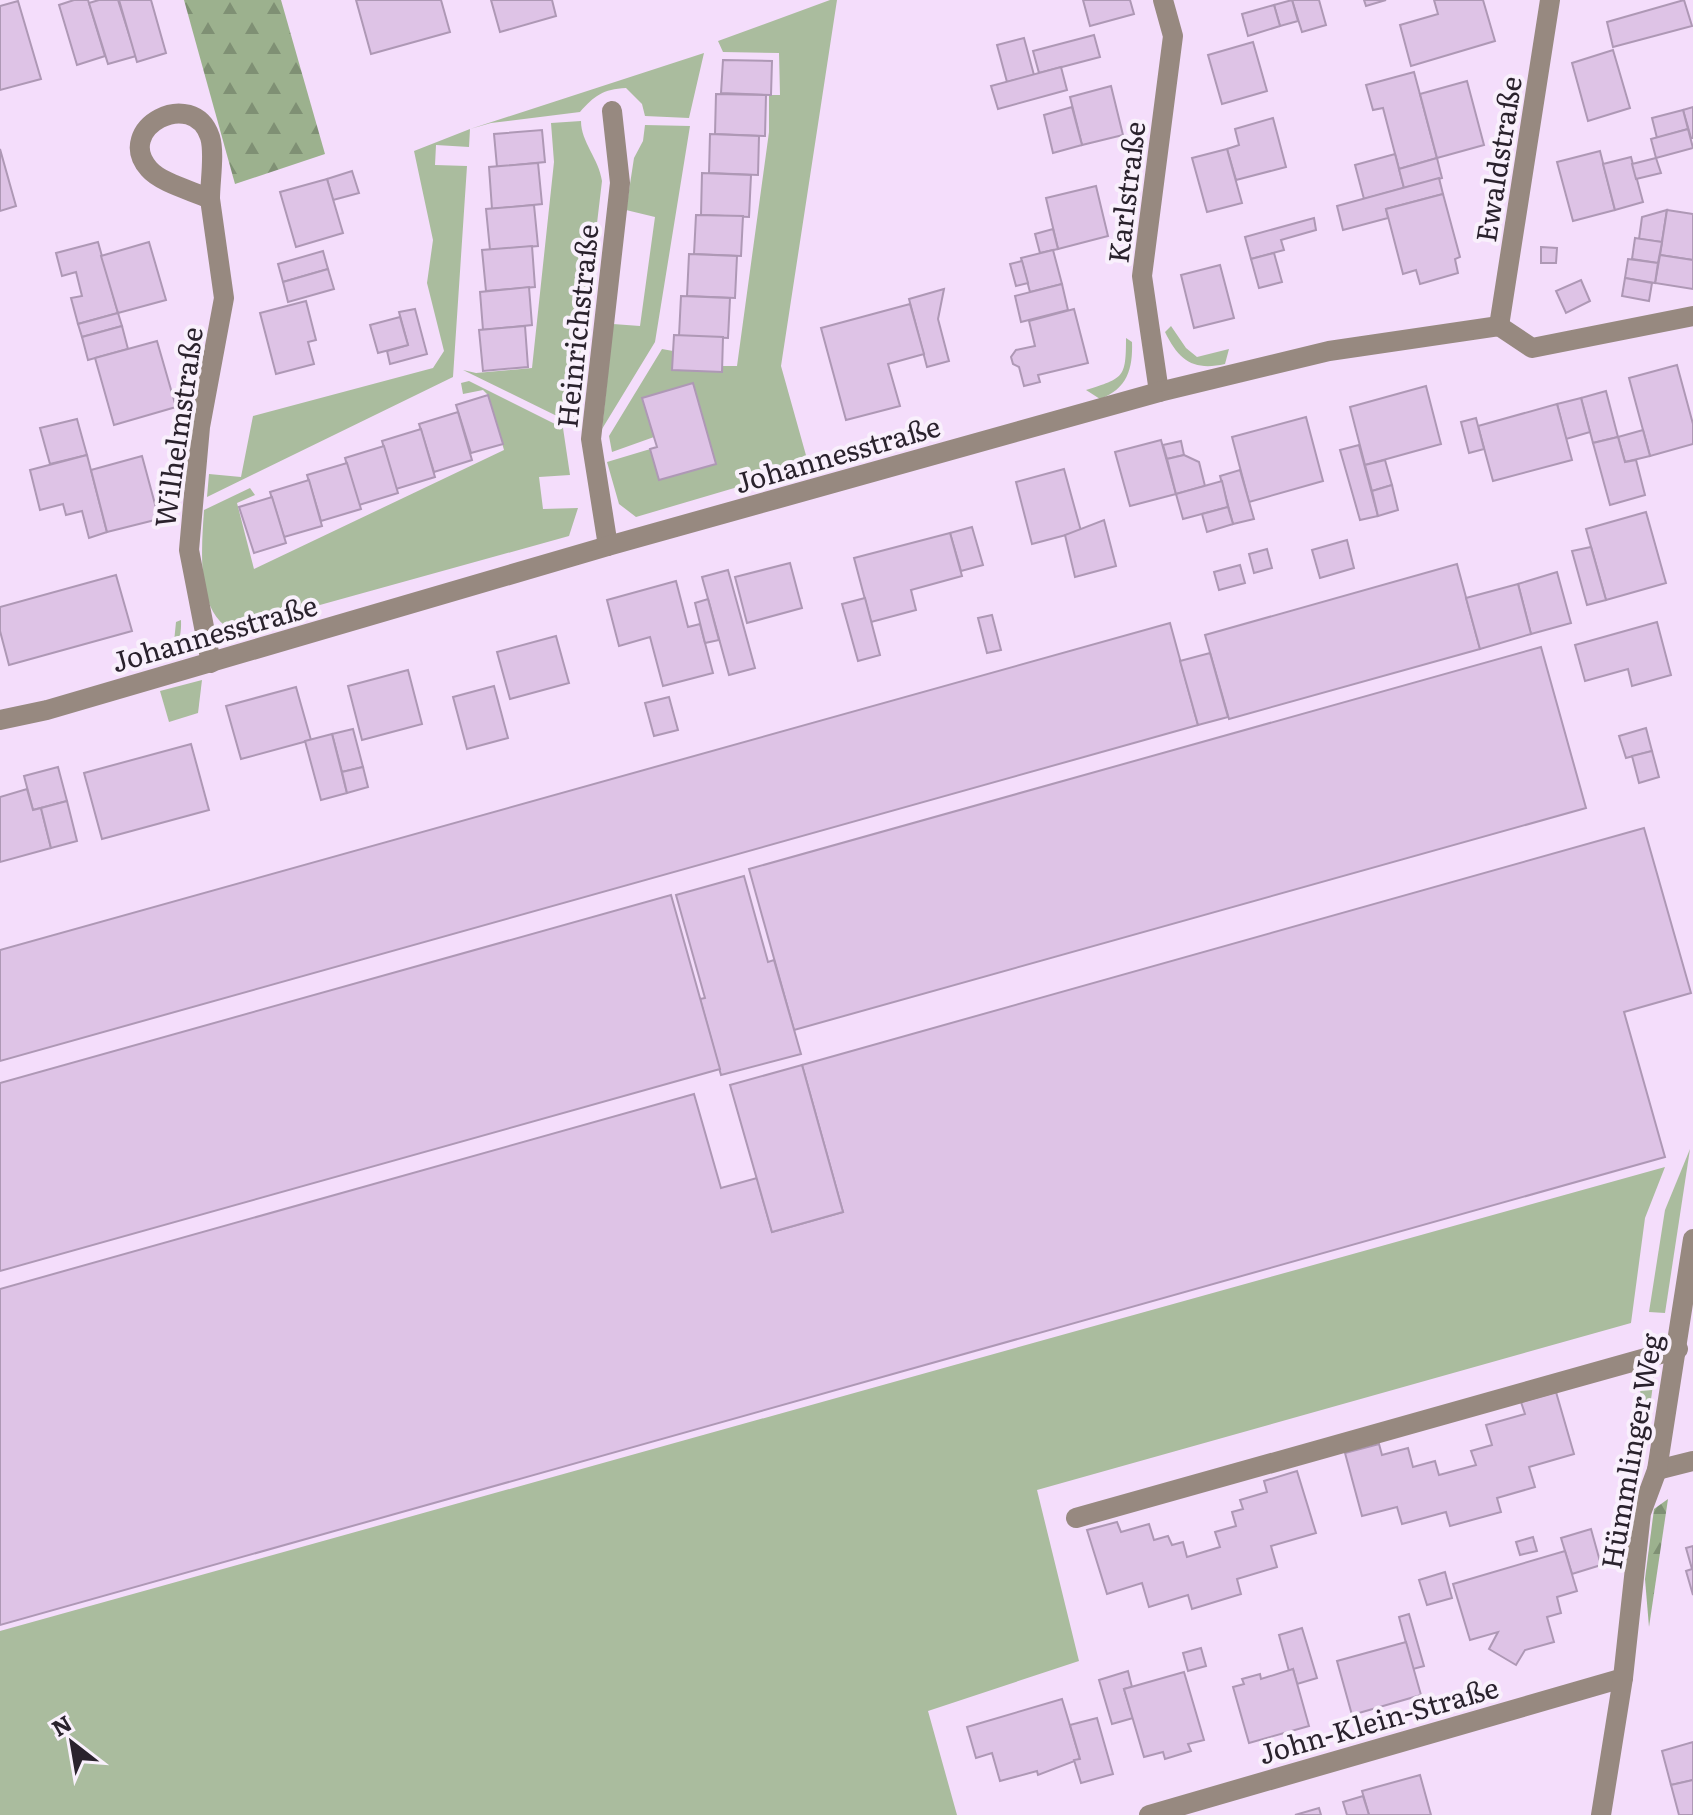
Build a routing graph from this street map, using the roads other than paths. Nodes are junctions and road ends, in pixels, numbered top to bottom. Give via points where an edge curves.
1 (1163, 0) edge
2 (1550, 0) edge
3 (612, 111) dead end
4 (210, 199) junction
5 (1693, 316) edge
6 (1499, 326) junction
7 (1159, 392) junction
8 (608, 546) junction
9 (211, 663) junction
10 (0, 720) edge
11 (1693, 1239) edge
12 (1678, 1349) junction
13 (1693, 1461) edge
14 (1657, 1470) junction
15 (1076, 1518) dead end
16 (1623, 1678) junction
17 (1149, 1815) edge
18 (1601, 1815) edge

1 - 7 street, Karlstraße via 1173,36 1142,276
2 - 6 street, Ewaldstraße
3 - 8 street, Heinrichstraße via 620,183 591,439
4 - 4 street, Wilhelmstraße via 149,170 140,137 150,121 168,113 198,120 210,137
4 - 9 street, Wilhelmstraße via 224,298 200,427 189,550
5 - 6 street via 1532,348
6 - 7 street, Johannesstraße via 1329,351
7 - 8 street, Johannesstraße
8 - 9 street, Johannesstraße
9 - 10 street, Johannesstraße
11 - 12 street, Hümmlinger Weg
12 - 14 street, Hümmlinger Weg
12 - 15 street
13 - 14 street
14 - 16 street, Hümmlinger Weg via 1641,1513
16 - 17 street, John-Klein-Straße
16 - 18 street, Hümmlinger Weg

